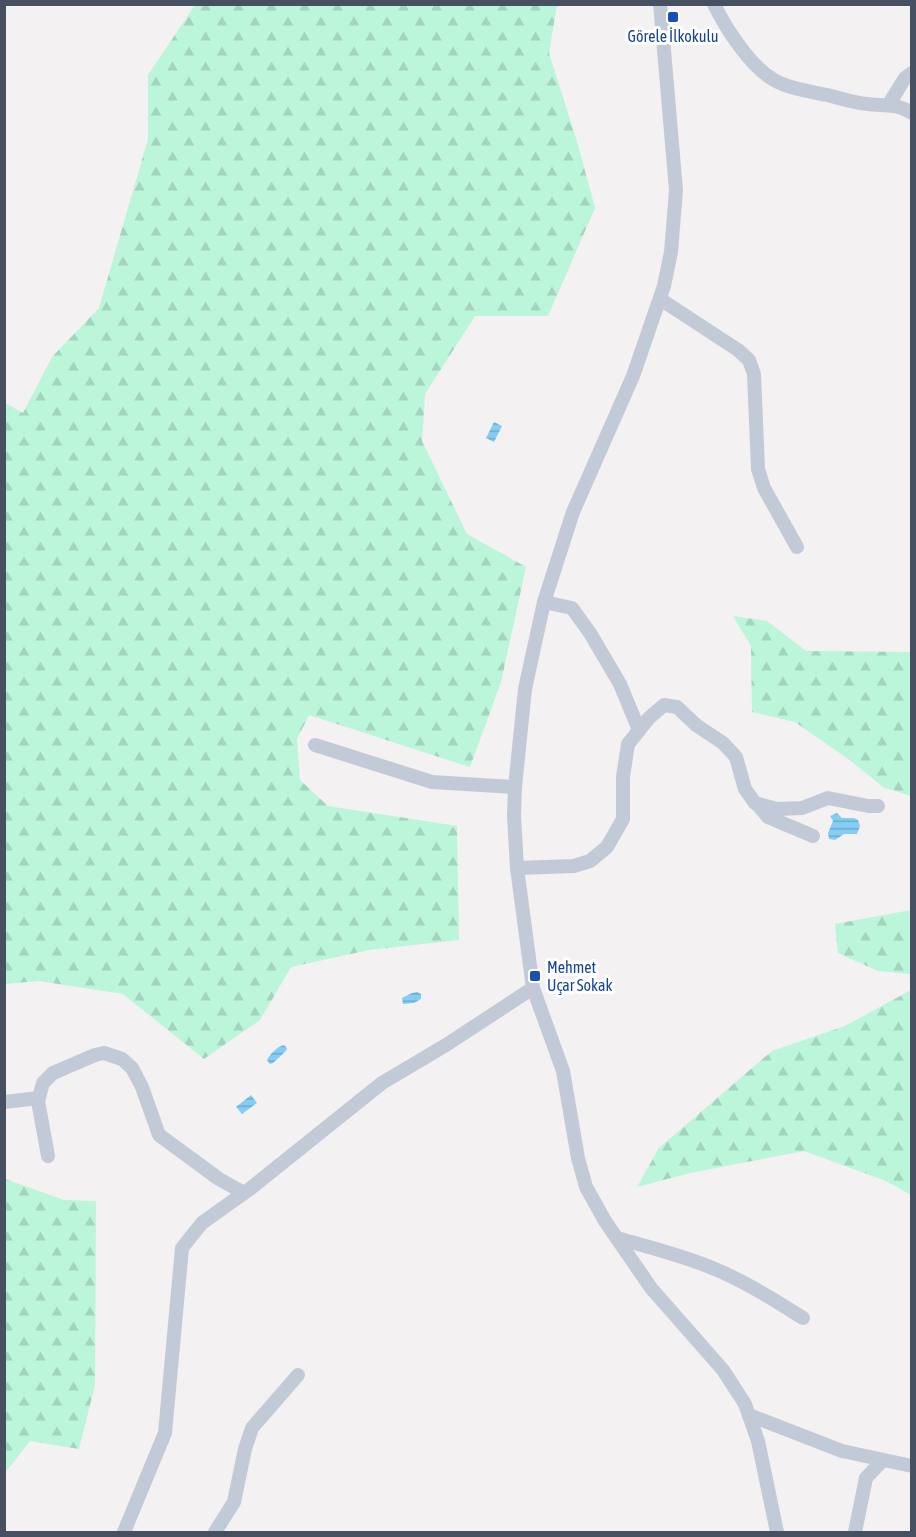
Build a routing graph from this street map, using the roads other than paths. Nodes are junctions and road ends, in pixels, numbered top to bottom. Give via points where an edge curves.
1 (660, 4) edge
2 (714, 4) edge
3 (912, 73) edge
4 (889, 104) junction
5 (912, 113) edge
6 (660, 299) junction
7 (797, 548) dead end
8 (544, 602) junction
9 (639, 730) junction
10 (315, 745) dead end
11 (515, 787) junction
12 (755, 803) junction
13 (879, 806) dead end
14 (813, 836) dead end
15 (517, 868) junction
16 (533, 988) junction
17 (39, 1098) junction
18 (4, 1102) edge
19 (48, 1156) dead end
20 (244, 1193) junction
21 (617, 1238) junction
22 (803, 1318) dead end
23 (298, 1375) dead end
24 (749, 1415) junction
25 (883, 1460) junction
26 (912, 1466) edge
27 (124, 1533) edge
28 (215, 1533) edge
29 (777, 1533) edge
30 (855, 1533) edge

1 - 6 street via 676,190 671,252
2 - 4 street via 745,52 774,80 795,89 867,104
3 - 4 street
4 - 5 street
6 - 7 street via 749,360 754,374 758,469 764,488
6 - 8 street via 633,376 573,512
8 - 9 street via 572,608 620,684
8 - 11 street via 525,689
9 - 12 street via 664,705 677,707 736,757 745,789
9 - 15 street via 628,744 623,819 606,847 590,861 574,866
10 - 11 street via 432,782
11 - 15 street
12 - 13 street via 777,809 802,808 828,798
12 - 14 street via 768,817
15 - 16 street
16 - 20 street via 382,1083
16 - 21 street via 563,1071 586,1187
17 - 18 street
17 - 19 street
17 - 20 street via 43,1083 53,1073 104,1053 122,1059 142,1087 159,1135
20 - 27 street via 202,1223 182,1248 165,1434
21 - 22 street via 711,1267
21 - 24 street via 651,1287 723,1370
23 - 28 street via 252,1428 234,1503
24 - 25 street via 842,1451
24 - 29 street
25 - 26 street
25 - 30 street via 866,1478

